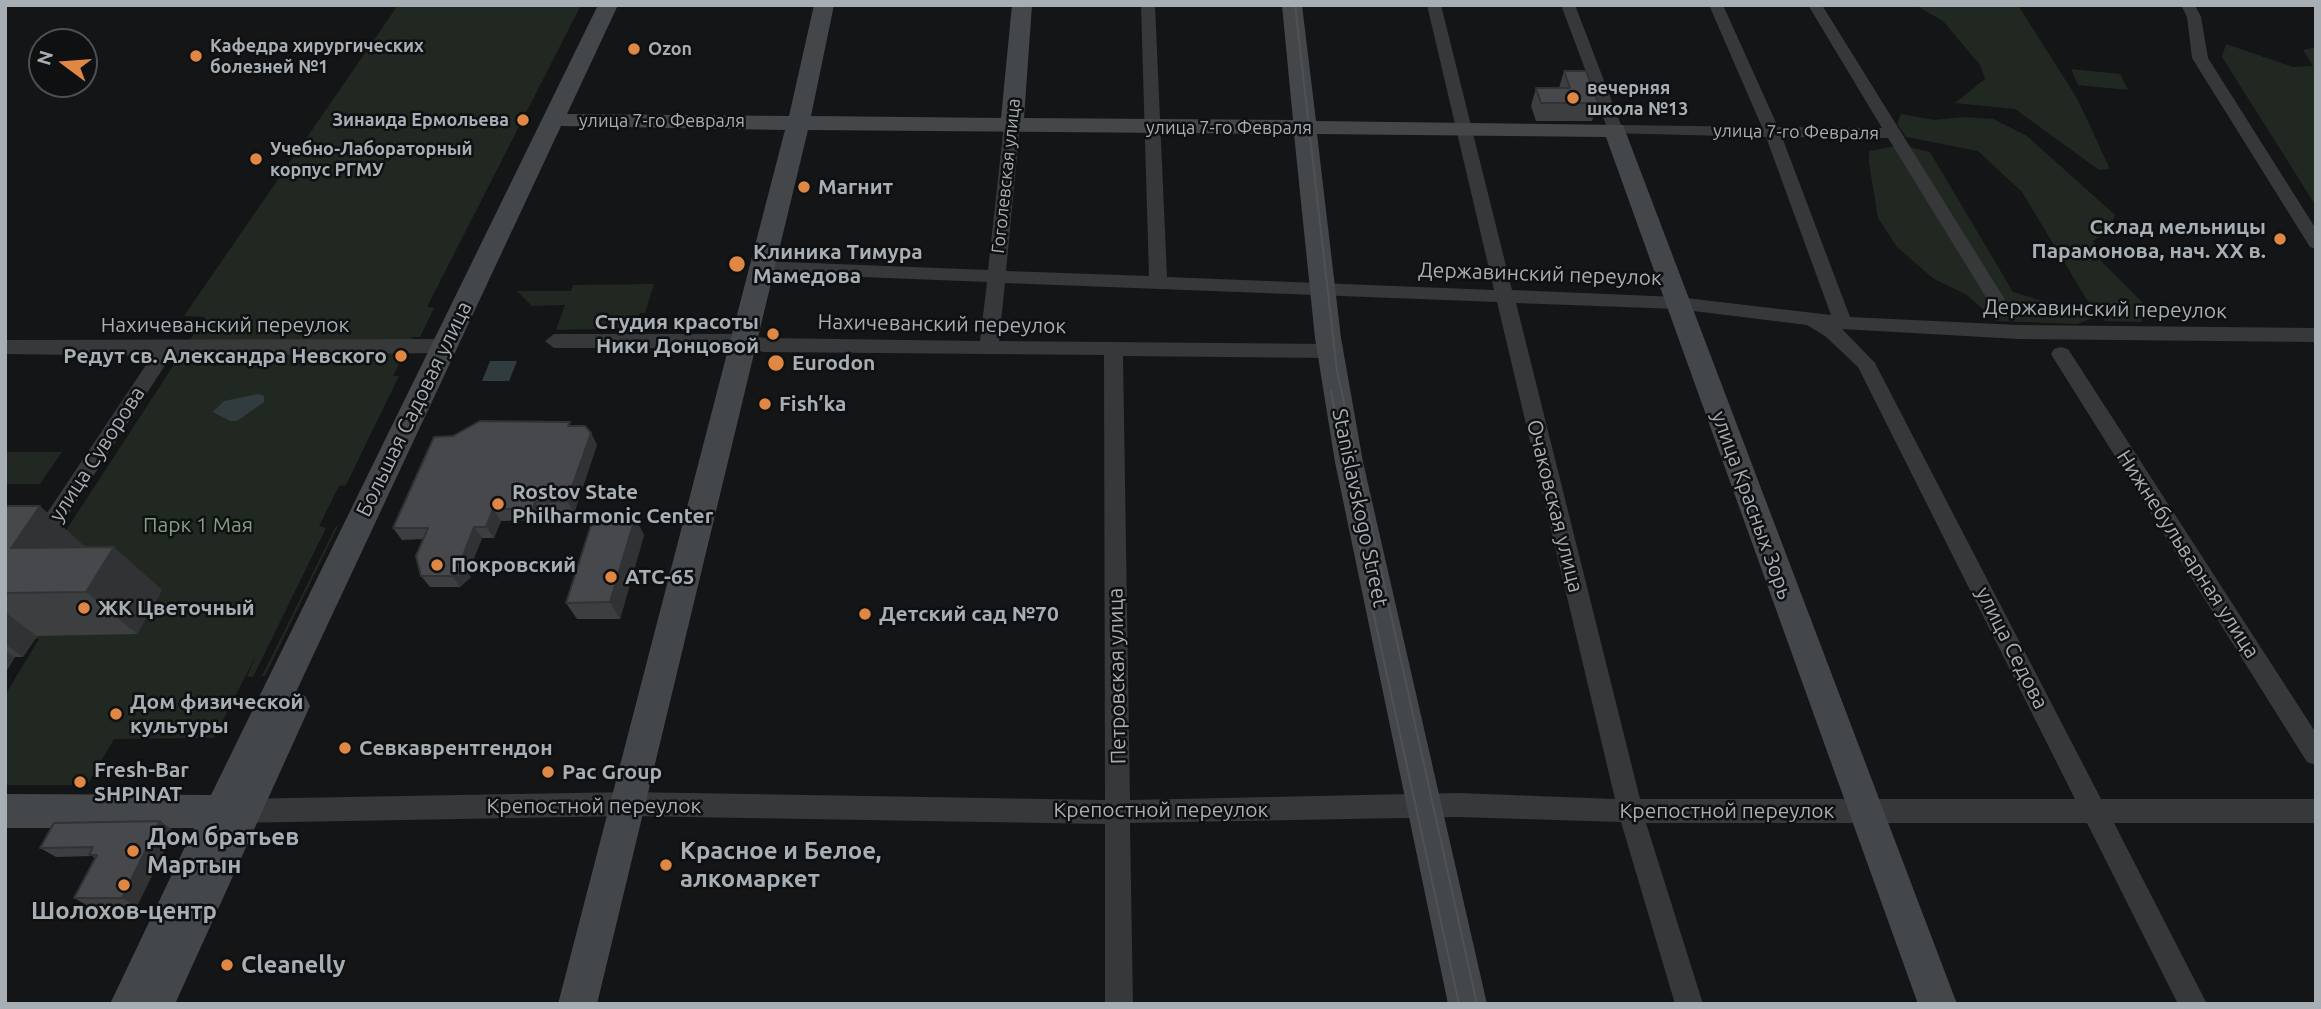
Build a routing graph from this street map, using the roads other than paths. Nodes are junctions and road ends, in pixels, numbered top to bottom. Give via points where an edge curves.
1 (608, 5) edge
2 (621, 5) edge
3 (824, 5) edge
4 (1022, 5) edge
5 (1148, 5) edge
6 (1292, 5) edge
7 (1434, 5) edge
8 (1568, 5) edge
9 (1716, 5) edge
10 (1815, 5) edge
11 (2188, 5) edge
12 (567, 121) junction
13 (799, 121) junction
14 (1012, 124) junction
15 (1154, 128) junction
16 (1305, 128) junction
17 (1615, 130) junction
18 (1464, 131) junction
19 (1772, 131) junction
20 (1891, 133) junction
21 (2316, 243) edge
22 (761, 267) junction
23 (996, 276) junction
24 (1158, 283) junction
25 (1324, 287) junction
26 (1503, 294) junction
27 (1677, 303) junction
28 (1998, 303) dead end
29 (1804, 316) junction
30 (1843, 323) junction
31 (2316, 335) edge
32 (554, 341) dead end
33 (744, 341) junction
34 (5, 346) edge
35 (444, 346) junction
36 (989, 348) junction
37 (1112, 348) junction
38 (166, 349) junction
39 (1330, 351) junction
40 (2061, 354) dead end
41 (28, 558) edge
42 (2316, 754) edge
43 (628, 804) junction
44 (1425, 806) junction
45 (5, 811) edge
46 (1630, 811) junction
47 (2316, 811) edge
48 (231, 812) junction
49 (1118, 812) junction
50 (1867, 812) junction
51 (2096, 812) junction
52 (129, 1004) edge
53 (155, 1004) edge
54 (577, 1004) edge
55 (1119, 1004) edge
56 (1468, 1004) edge
57 (1689, 1004) edge
58 (1938, 1004) edge
59 (2193, 1004) edge

1 - 35 street, Большая Садовая улица
2 - 12 street, Большая Садовая улица
3 - 13 street
4 - 14 street, Гоголевская улица
5 - 15 street
6 - 16 street, Stanislavskogo Street
7 - 18 street, Очаковская улица
8 - 17 street, улица Красных Зорь
9 - 19 street
10 - 20 street
11 - 21 street via 2200,58
12 - 13 street, улица 7-го Февраля
12 - 48 street, Большая Садовая улица
13 - 14 street, улица 7-го Февраля
13 - 22 street
14 - 15 street, улица 7-го Февраля
14 - 23 street, Гоголевская улица
15 - 16 street, улица 7-го Февраля
15 - 24 street
16 - 18 street, улица 7-го Февраля
16 - 25 street, Stanislavskogo Street
17 - 18 street, улица 7-го Февраля
17 - 19 street, улица 7-го Февраля
17 - 27 street, улица Красных Зорь
18 - 26 street, Очаковская улица
19 - 20 street, улица 7-го Февраля
19 - 30 street
20 - 28 street
22 - 23 street, Державинский переулок
22 - 33 street
23 - 24 street, Державинский переулок
23 - 36 street, Гоголевская улица
24 - 25 street, Державинский переулок
25 - 26 street, Державинский переулок
25 - 39 street, Stanislavskogo Street
26 - 27 street, Державинский переулок
26 - 46 street, Очаковская улица
27 - 29 street, Державинский переулок
27 - 50 street, улица Красных Зорь
29 - 30 street, Державинский переулок
29 - 51 street, улица Седова via 1832,331 1865,363
30 - 31 street, Державинский переулок via 2018,332
32 - 33 street, Нахичеванский переулок
33 - 36 street, Нахичеванский переулок
33 - 43 street
34 - 38 street, Нахичеванский переулок
35 - 38 street, Нахичеванский переулок
35 - 48 street, Большая Садовая улица
36 - 37 street, Нахичеванский переулок
37 - 39 street, Нахичеванский переулок
37 - 49 street, Петровская улица
38 - 41 street, улица Суворова
39 - 44 street, Stanislavskogo Street via 1349,462
40 - 42 street, Нижнебульварная улица
43 - 48 street, Крепостной переулок
43 - 49 street, Крепостной переулок
43 - 54 street
44 - 46 street, Крепостной переулок
44 - 49 street, Крепостной переулок
44 - 56 street, Stanislavskogo Street
45 - 48 street, Крепостной переулок
46 - 50 street, Крепостной переулок
46 - 57 street, Очаковская улица
47 - 51 street, Крепостной переулок
48 - 52 street
48 - 53 street
49 - 55 street, Петровская улица
50 - 51 street, Крепостной переулок
50 - 58 street, улица Красных Зорь
51 - 59 street, улица Седова

